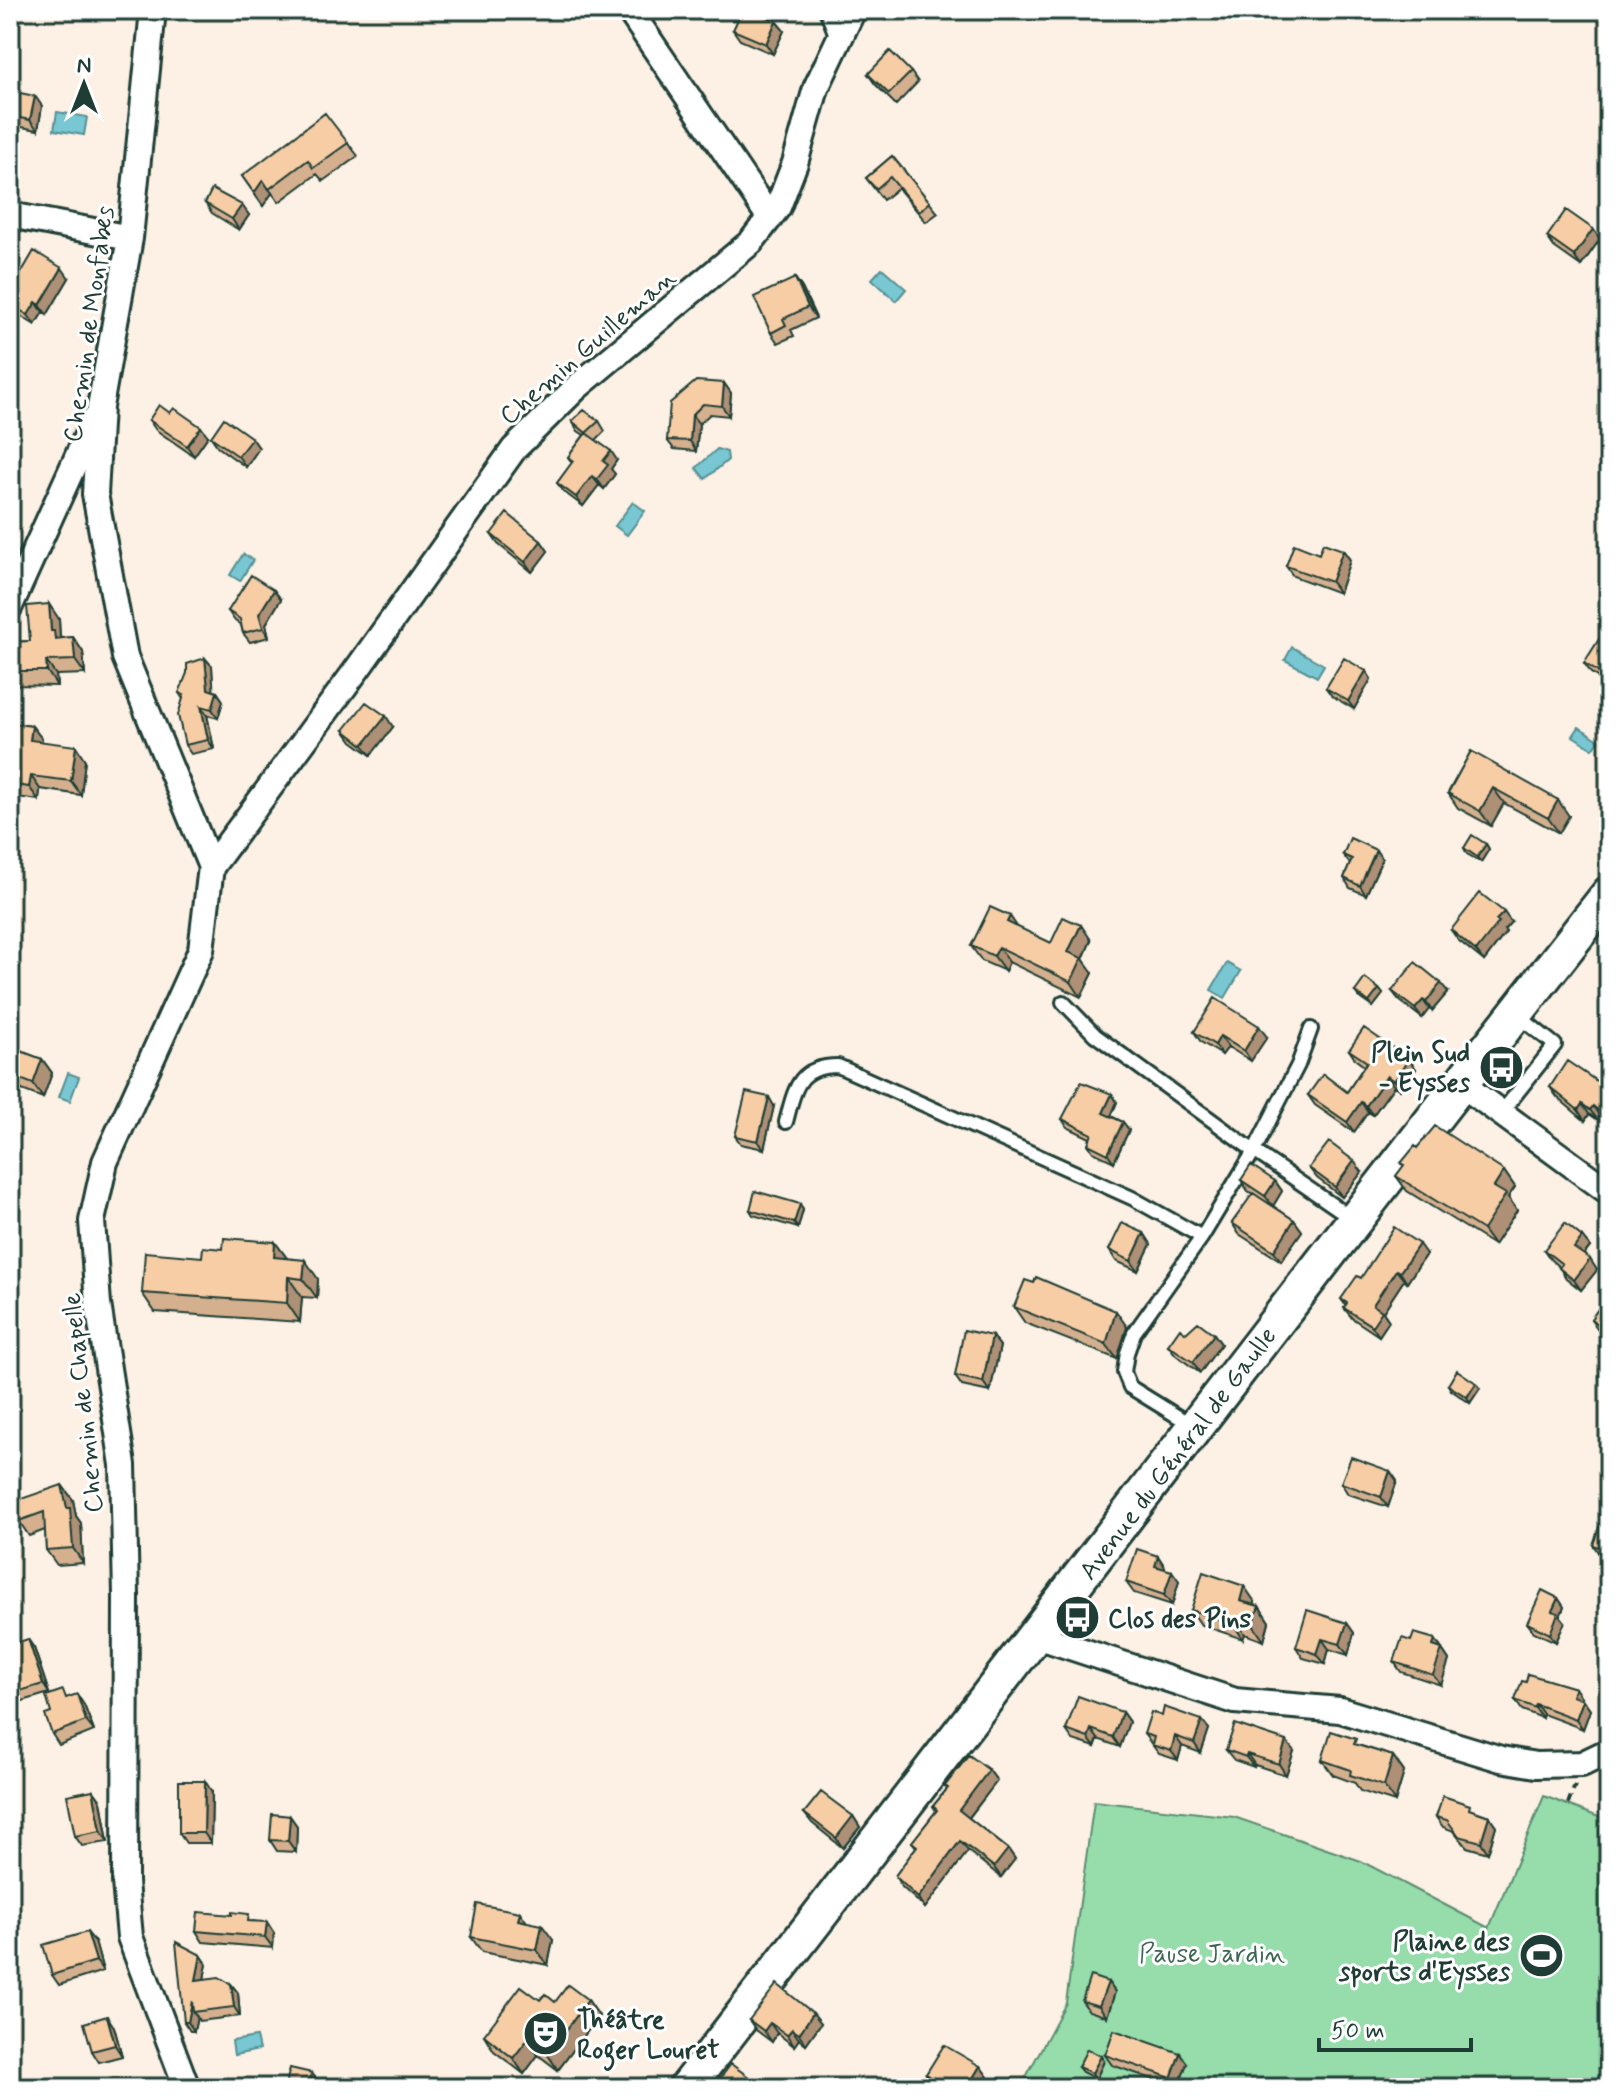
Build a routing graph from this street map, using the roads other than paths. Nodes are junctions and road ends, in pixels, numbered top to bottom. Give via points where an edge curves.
1 (153, 10) edge
2 (629, 10) edge
3 (826, 10) edge
4 (853, 10) edge
5 (838, 40) junction
6 (10, 215) edge
7 (770, 218) junction
8 (130, 238) junction
9 (100, 407) junction
10 (10, 606) edge
11 (211, 867) junction
12 (1609, 894) edge
13 (1063, 1002) dead end
14 (1515, 1013) junction
15 (1311, 1029) dead end
16 (1460, 1083) junction
17 (1501, 1113) junction
18 (786, 1122) dead end
19 (1254, 1151) junction
20 (1609, 1192) edge
21 (1355, 1220) junction
22 (1202, 1237) junction
23 (1196, 1428) junction
24 (1037, 1636) junction
25 (1609, 1751) edge
26 (187, 2088) edge
27 (686, 2088) edge

1 - 8 street, Chemin de Monfabes
2 - 7 street
3 - 5 lane
4 - 5 street, Chemin Guilleman
5 - 7 street, Chemin Guilleman
6 - 8 street
7 - 11 street, Chemin Guilleman via 751,242 577,387 514,449
8 - 9 street, Chemin de Monfabes
9 - 10 street
9 - 11 street, Chemin de Monfabes via 95,494 125,657
11 - 26 street, Chemin de Chapelle via 201,950 105,1162 92,1221 98,1304 123,1465 125,1882 130,1937
12 - 14 main road, Avenue du Général de Gaulle
13 - 19 lane via 1095,1035
14 - 16 main road, Avenue du Général de Gaulle
14 - 17 lane via 1555,1045
15 - 19 lane
16 - 17 street
16 - 21 main road, Avenue du Général de Gaulle
17 - 20 street
18 - 22 lane via 794,1088 804,1075 821,1066 838,1066 1132,1198
19 - 21 lane
19 - 22 lane
21 - 23 main road, Avenue du Général de Gaulle
22 - 23 lane via 1134,1333 1124,1372 1130,1387
23 - 24 main road, Avenue du Général de Gaulle
24 - 25 street via 1235,1701 1340,1710 1501,1759 1582,1764
24 - 27 main road, Avenue du Général de Gaulle

